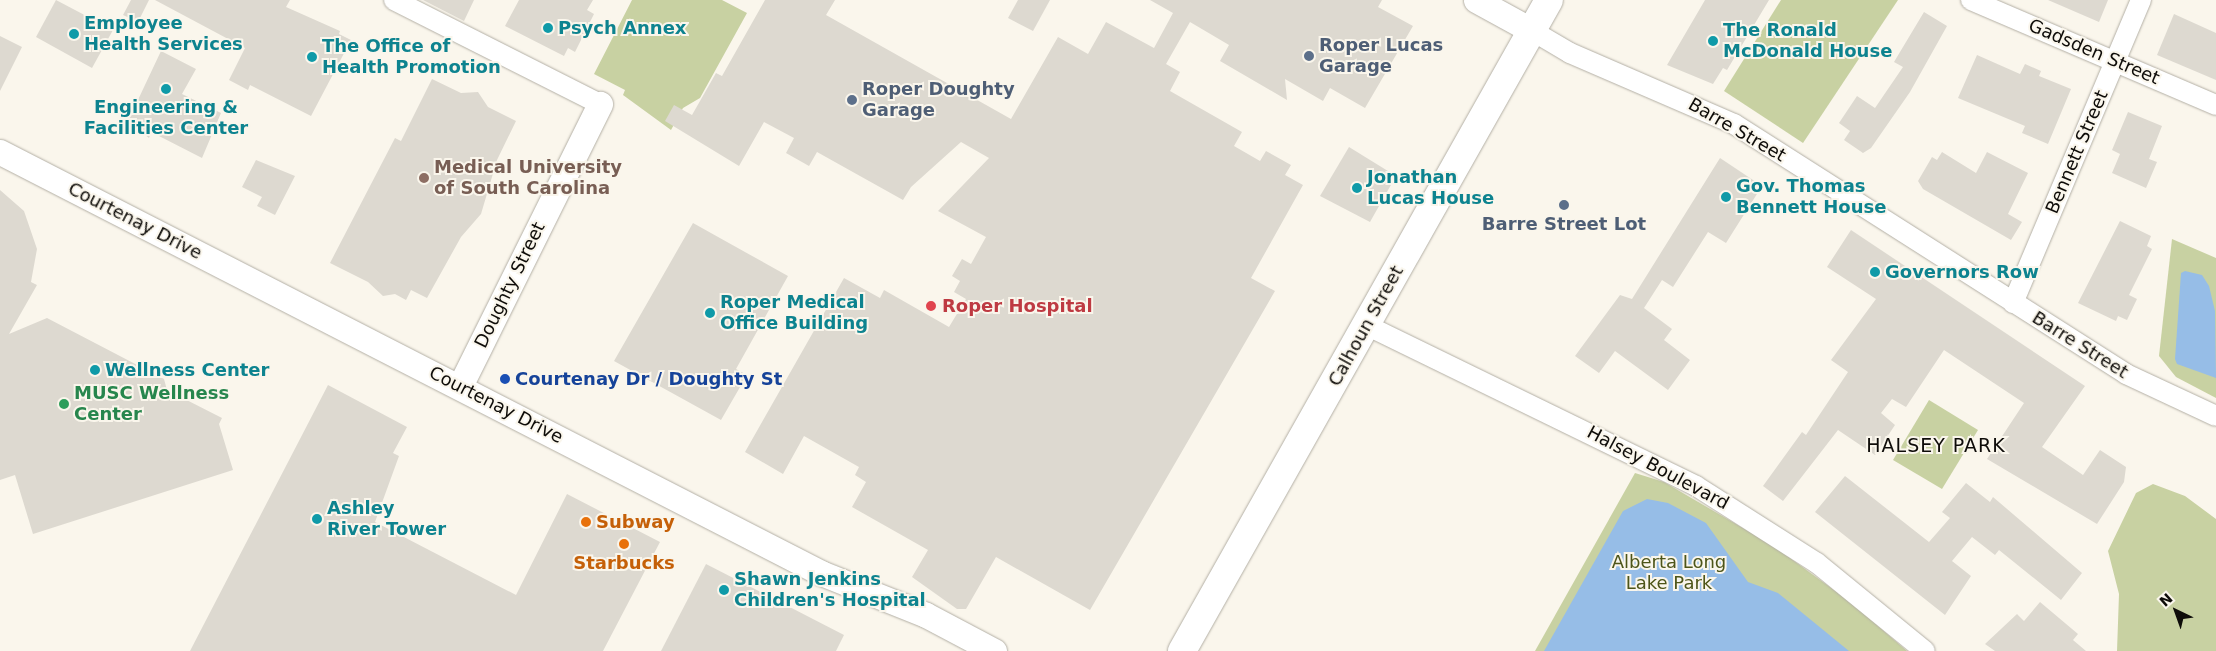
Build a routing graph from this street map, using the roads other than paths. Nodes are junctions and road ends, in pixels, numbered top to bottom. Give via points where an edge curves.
1 (394, 0) edge
2 (1476, 0) edge
3 (1548, 0) edge
4 (1971, 0) edge
5 (2141, 0) edge
6 (1531, 30) junction
7 (2115, 61) junction
8 (600, 104) joint
9 (2216, 104) edge
10 (0, 152) edge
11 (2013, 303) junction
12 (1366, 326) junction
13 (460, 386) junction
14 (2216, 416) edge
15 (994, 651) edge
16 (1182, 651) edge
17 (1925, 651) edge

1 - 8 street
2 - 6 street
3 - 6 main road, Calhoun Street
4 - 7 street, Gadsden Street
5 - 7 street, Bennett Street
6 - 11 street, Barre Street via 1570,53 1734,124
6 - 12 main road, Calhoun Street
7 - 9 street, Gadsden Street
7 - 11 street, Bennett Street
8 - 13 street, Doughty Street
10 - 13 street, Courtenay Drive
11 - 14 street, Barre Street via 2126,374
12 - 16 main road, Calhoun Street
12 - 17 street, Halsey Boulevard via 1696,486 1817,563
13 - 15 street, Courtenay Drive via 821,573 926,616

